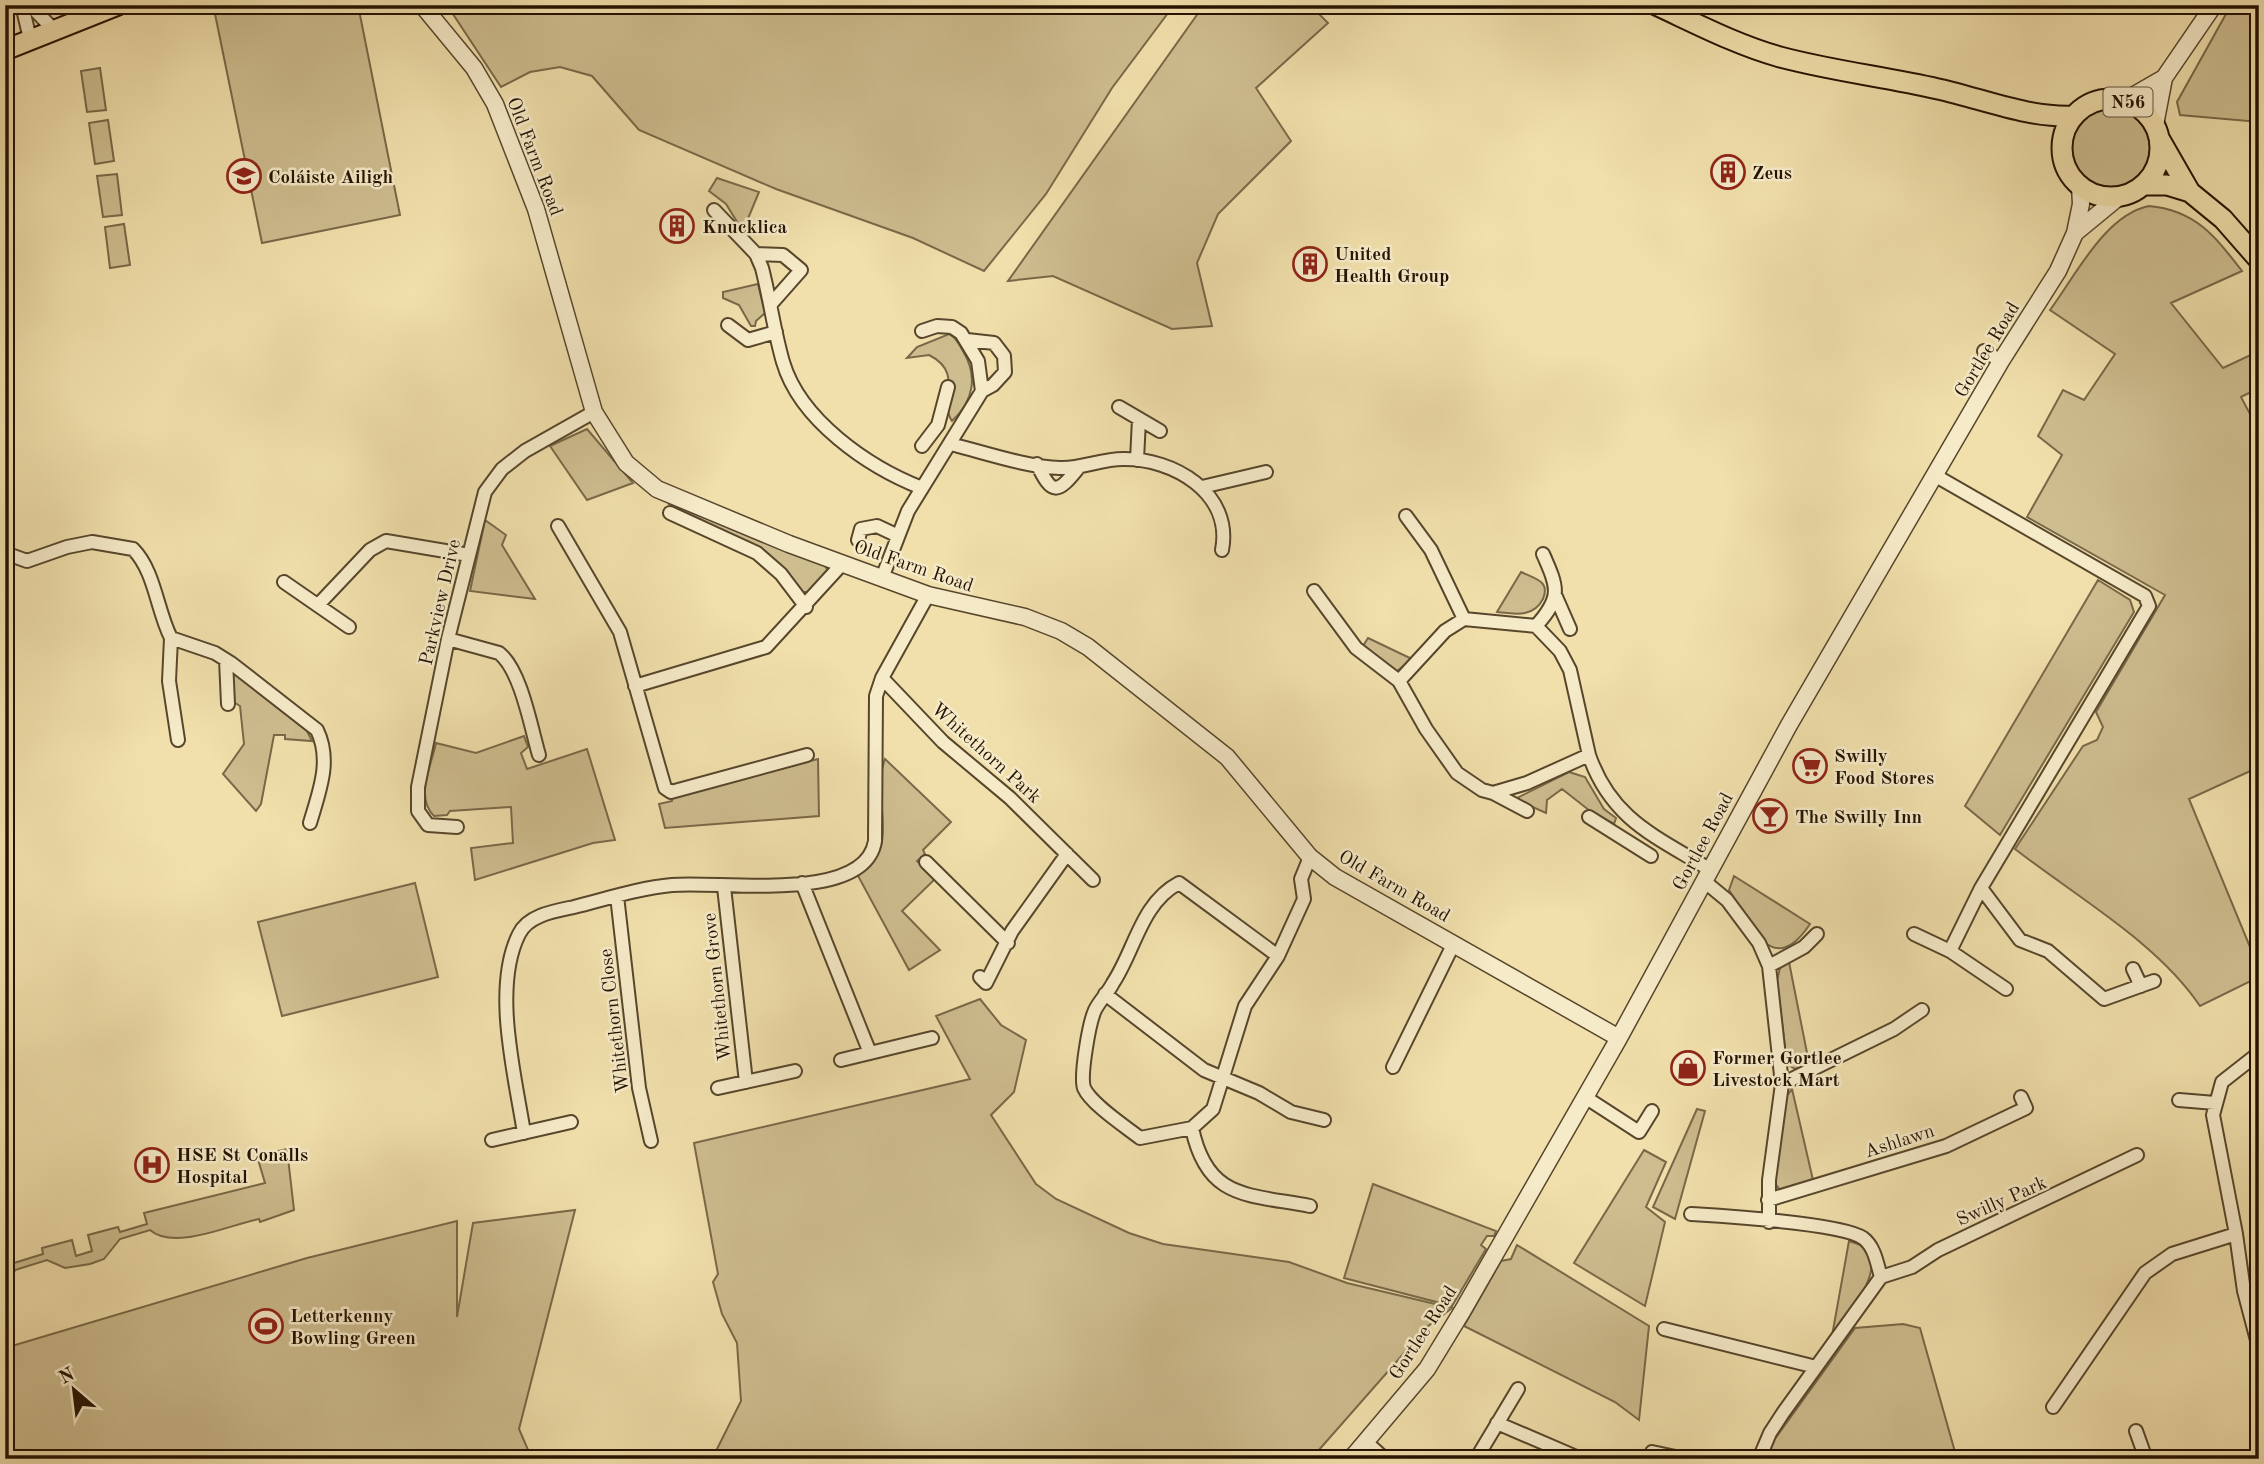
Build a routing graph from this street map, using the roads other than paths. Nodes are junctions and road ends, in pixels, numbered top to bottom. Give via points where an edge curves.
1 (22, 5) edge
2 (30, 5) edge
3 (118, 5) edge
4 (422, 5) edge
5 (1656, 5) edge
6 (2214, 5) edge
7 (54, 30) junction
8 (30, 39) junction
9 (5, 50) edge
10 (2164, 78) junction
11 (2124, 101) junction
12 (2029, 114) junction
13 (2074, 116) junction
14 (2157, 131) junction
15 (2063, 154) junction
16 (2143, 185) junction
17 (2080, 186) junction
18 (2190, 192) junction
19 (2120, 196) junction
20 (714, 210) dead end
21 (2075, 233) junction
22 (756, 254) junction
23 (2259, 260) edge
24 (771, 304) junction
25 (728, 326) dead end
26 (922, 331) dead end
27 (776, 332) junction
28 (967, 340) junction
29 (1984, 351) dead end
30 (2001, 361) junction
31 (947, 387) dead end
32 (982, 391) junction
33 (1119, 407) dead end
34 (594, 412) junction
35 (1139, 419) junction
36 (938, 425) junction
37 (1160, 431) dead end
38 (953, 439) junction
39 (922, 446) dead end
40 (1137, 460) junction
41 (1037, 464) junction
42 (1079, 467) junction
43 (1266, 472) dead end
44 (1936, 476) junction
45 (1202, 487) junction
46 (922, 488) junction
47 (670, 513) dead end
48 (1406, 516) dead end
49 (558, 526) dead end
50 (896, 535) junction
51 (858, 540) dead end
52 (1222, 550) dead end
53 (5, 553) edge
54 (1543, 554) dead end
55 (469, 555) junction
56 (844, 563) junction
57 (882, 578) junction
58 (284, 582) dead end
59 (1314, 591) dead end
60 (928, 595) junction
61 (1556, 597) junction
62 (318, 605) junction
63 (806, 607) junction
64 (1464, 619) junction
65 (1536, 626) junction
66 (349, 627) dead end
67 (1570, 629) dead end
68 (171, 638) junction
69 (448, 639) junction
70 (226, 660) junction
71 (882, 678) junction
72 (1399, 681) junction
73 (635, 686) junction
74 (228, 705) dead end
75 (178, 740) dead end
76 (539, 755) dead end
77 (807, 755) dead end
78 (1589, 755) junction
79 (1493, 793) junction
80 (1527, 811) dead end
81 (1626, 814) junction
82 (1589, 817) dead end
83 (310, 823) dead end
84 (457, 827) dead end
85 (1617, 834) junction
86 (1067, 854) junction
87 (1651, 856) dead end
88 (1310, 857) junction
89 (926, 862) dead end
90 (1707, 875) junction
91 (1093, 880) dead end
92 (802, 883) junction
93 (724, 887) junction
94 (1981, 887) junction
95 (617, 896) junction
96 (1817, 934) dead end
97 (1914, 934) dead end
98 (1007, 943) junction
99 (1454, 943) junction
100 (1950, 951) junction
101 (1278, 956) junction
102 (1769, 966) junction
103 (2133, 969) dead end
104 (2007, 972) dead end
105 (980, 977) dead end
106 (2154, 981) dead end
107 (2141, 986) junction
108 (1105, 994) junction
109 (1922, 1010) dead end
110 (932, 1038) dead end
111 (1619, 1038) junction
112 (870, 1053) junction
113 (2259, 1053) edge
114 (841, 1060) dead end
115 (1393, 1067) dead end
116 (795, 1071) dead end
117 (1221, 1077) junction
118 (746, 1082) junction
119 (1782, 1084) junction
120 (718, 1088) dead end
121 (2021, 1097) dead end
122 (2179, 1100) dead end
123 (1591, 1101) junction
124 (2215, 1103) junction
125 (1652, 1111) dead end
126 (1324, 1120) dead end
127 (571, 1122) dead end
128 (1192, 1128) junction
129 (524, 1133) junction
130 (492, 1140) dead end
131 (651, 1140) dead end
132 (2137, 1155) dead end
133 (1768, 1200) junction
134 (1310, 1206) dead end
135 (1691, 1214) dead end
136 (1769, 1222) junction
137 (2236, 1234) junction
138 (1881, 1277) junction
139 (1664, 1329) dead end
140 (2259, 1348) edge
141 (1816, 1367) junction
142 (1518, 1389) dead end
143 (2053, 1407) dead end
144 (1497, 1423) junction
145 (2136, 1431) dead end
146 (1366, 1442) junction
147 (1652, 1452) dead end
148 (1351, 1459) edge
149 (1385, 1459) edge
150 (1476, 1459) edge
151 (1581, 1459) edge
152 (1685, 1459) edge
153 (1759, 1459) edge
154 (2146, 1459) edge

1 - 8 street
2 - 7 street
3 - 7 main road
4 - 34 street, Old Farm Road via 474,68 496,106 536,209
5 - 12 main road, N56 via 1778,56
6 - 10 street
7 - 8 main road
8 - 9 main road
10 - 11 street
10 - 14 street
11 - 13 main road, N56 via 2097,101
11 - 14 main road, N56 via 2137,106
12 - 13 main road, N56
12 - 15 main road
13 - 15 main road
14 - 16 main road, N56 via 2158,164
14 - 18 main road, N56
15 - 17 main road
16 - 18 main road, N56 via 2167,185
16 - 19 main road
17 - 19 main road via 2108,197
17 - 21 street, Gortlee Road
18 - 23 main road, N56 via 2223,219
19 - 21 street, Gortlee Road
20 - 22 street
21 - 30 street, Gortlee Road via 2058,271
22 - 24 street
22 - 24 street via 783,255 801,270
24 - 27 street
25 - 27 street via 748,340
26 - 28 street via 952,327
27 - 46 street via 792,384 821,421 880,468
28 - 32 street via 980,369
28 - 32 street via 994,343 1004,356 1004,372
29 - 30 street
30 - 44 street, Gortlee Road
31 - 36 street
32 - 38 street
33 - 35 street
34 - 55 street, Parkview Drive via 554,432 502,469 485,492
34 - 56 street, Old Farm Road via 626,463 657,489
35 - 37 street
35 - 40 street
36 - 38 street
36 - 39 street
38 - 41 street
38 - 46 street
40 - 42 street
40 - 45 street via 1164,464
41 - 42 street
41 - 42 street via 1053,489
43 - 45 street
44 - 90 street, Gortlee Road via 1789,725
44 - 94 street via 2145,596 2149,606
45 - 52 street via 1226,531
46 - 50 street
47 - 63 street via 757,553 781,574
48 - 64 street via 1431,550
49 - 73 street via 620,632
50 - 51 street via 877,526 861,529
50 - 57 street
53 - 68 street via 27,561 92,542 132,549 149,579
54 - 61 street via 1556,583
55 - 62 street via 386,541 370,550
55 - 69 street, Parkview Drive
56 - 57 street, Old Farm Road
56 - 63 street
57 - 60 street, Old Farm Road
58 - 62 street
59 - 72 street via 1356,648
60 - 71 street
60 - 88 street, Old Farm Road via 1025,617 1088,647 1227,757
61 - 65 street
61 - 67 street
62 - 66 street
63 - 73 street via 766,647
64 - 65 street
64 - 72 street via 1445,632
65 - 78 street via 1560,651 1570,670
68 - 70 street
68 - 75 street via 169,681
69 - 76 street via 506,658
69 - 84 street, Parkview Drive via 418,787 418,811 428,825
70 - 74 street
70 - 83 street via 317,730 326,759
71 - 86 street, Whitethorn Park via 943,742
71 - 92 street, Whitethorn Grove via 874,706 874,852 846,872
72 - 79 street via 1448,762 1469,782
73 - 77 street via 661,782 671,792
78 - 79 street
78 - 81 street via 1604,791
79 - 80 street
81 - 85 street
81 - 90 street
82 - 85 street
85 - 87 street
86 - 91 street, Whitethorn Park
86 - 98 street
88 - 99 street, Old Farm Road via 1335,877
88 - 101 street via 1301,878 1304,899
89 - 98 street
90 - 102 street via 1759,943
90 - 111 street, Gortlee Road
92 - 93 street, Whitethorn Grove
92 - 112 street
93 - 95 street, Whitethorn Grove via 674,885
93 - 118 street, Whitethorn Grove
94 - 100 street
94 - 107 street via 2020,940 2048,951 2104,999
95 - 129 street via 532,919 516,940 509,970 508,1017
95 - 131 street, Whitethorn Close via 639,1088
96 - 102 street via 1804,947
97 - 100 street
98 - 105 street via 992,976 986,983
99 - 111 street, Old Farm Road
99 - 115 street
100 - 104 street via 2003,986
101 - 108 street via 1179,883 1160,896
101 - 117 street via 1245,1006
102 - 119 street
103 - 107 street
106 - 107 street
108 - 117 street via 1204,1070
108 - 128 street via 1090,1025 1083,1086 1089,1096 1140,1138
109 - 119 street via 1894,1029
110 - 112 street
111 - 123 street, Gortlee Road
112 - 114 street
113 - 124 street via 2221,1082
116 - 118 street
117 - 126 street via 1291,1112
117 - 128 street via 1213,1109
118 - 120 street
119 - 133 street
121 - 133 street, Ashlawn via 2026,1108 1946,1146
122 - 124 street
123 - 125 street via 1639,1132
123 - 146 street, Gortlee Road via 1427,1369
124 - 137 street via 2217,1147
127 - 129 street
128 - 134 street via 1209,1173 1224,1187
129 - 130 street
132 - 138 street, Swilly Park via 1938,1250 1912,1267
133 - 136 street
135 - 136 street
136 - 138 street via 1804,1224 1862,1237 1874,1252
137 - 140 street via 2244,1292
137 - 143 street via 2172,1254 2145,1273
138 - 141 street
139 - 141 street
141 - 153 street via 1770,1433
142 - 144 street
144 - 150 street
144 - 151 street
145 - 154 street
146 - 148 street, Gortlee Road
146 - 149 street
147 - 152 street

